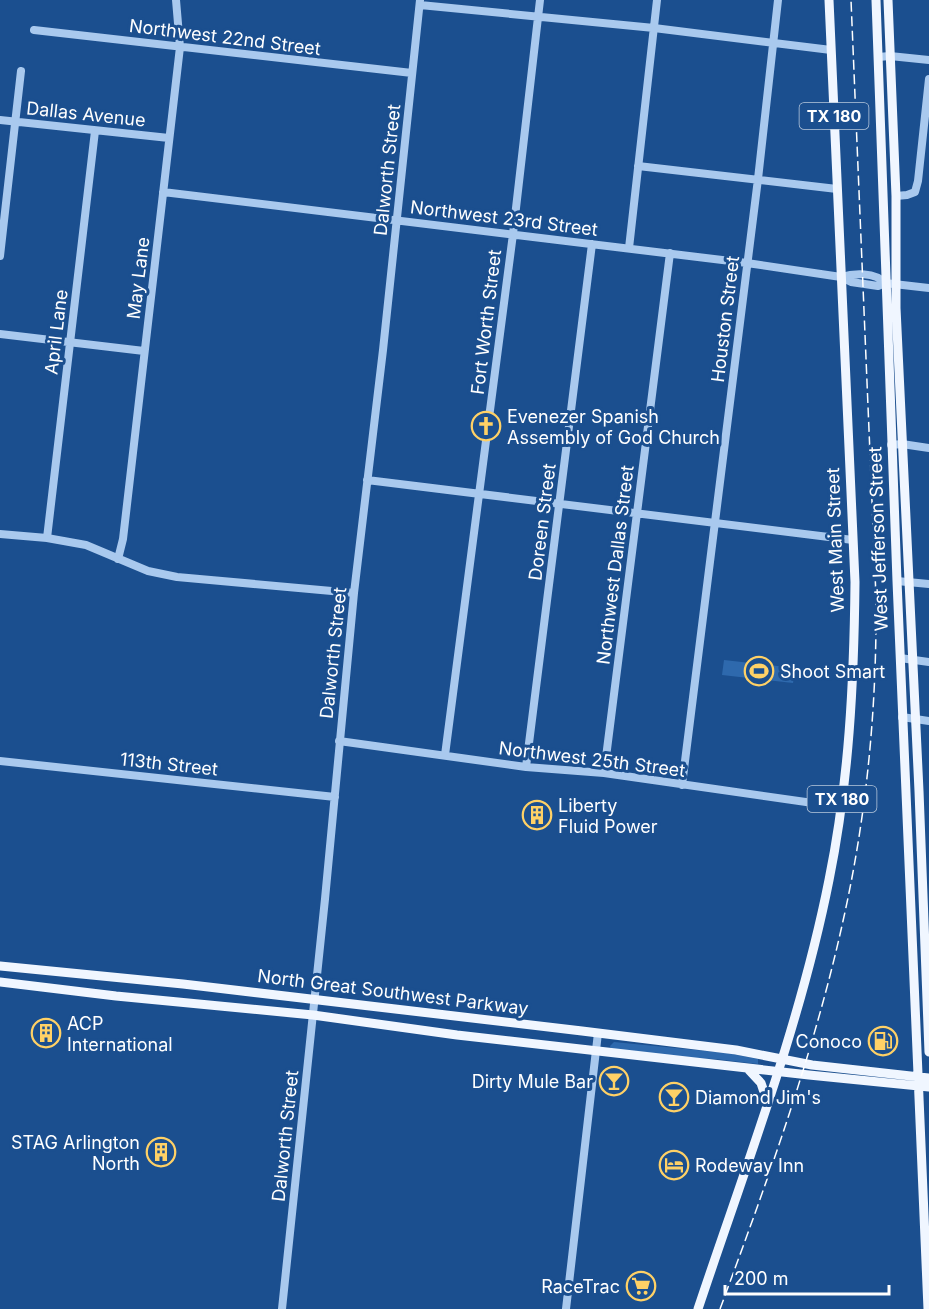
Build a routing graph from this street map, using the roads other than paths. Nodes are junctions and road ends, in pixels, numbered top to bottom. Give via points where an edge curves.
1 (176, 0) edge
2 (540, 0) edge
3 (657, 0) edge
4 (778, 0) edge
5 (829, 0) edge
6 (876, 0) edge
7 (888, 0) edge
8 (420, 2) edge
9 (538, 16) junction
10 (654, 28) junction
11 (34, 30) dead end
12 (773, 44) junction
13 (180, 47) junction
14 (831, 50) junction
15 (890, 56) junction
16 (878, 57) junction
17 (929, 60) edge
18 (21, 71) dead end
19 (412, 73) junction
20 (929, 79) edge
21 (0, 120) edge
22 (15, 122) junction
23 (95, 130) junction
24 (169, 138) junction
25 (638, 166) junction
26 (758, 179) junction
27 (837, 189) junction
28 (163, 192) junction
29 (896, 196) junction
30 (397, 220) junction
31 (513, 234) junction
32 (592, 244) junction
33 (629, 248) junction
34 (670, 254) junction
35 (0, 256) edge
36 (747, 263) junction
37 (841, 277) junction
38 (885, 283) junction
39 (897, 285) junction
40 (929, 288) edge
41 (0, 334) edge
42 (70, 341) junction
43 (144, 351) junction
44 (899, 367) junction
45 (888, 368) junction
46 (902, 444) junction
47 (891, 445) junction
48 (929, 448) edge
49 (367, 480) junction
50 (479, 494) junction
51 (559, 504) junction
52 (637, 513) junction
53 (715, 522) junction
54 (0, 534) edge
55 (47, 538) junction
56 (853, 540) junction
57 (118, 559) junction
58 (897, 581) junction
59 (908, 582) junction
60 (929, 584) edge
61 (354, 593) junction
62 (900, 658) junction
63 (911, 660) junction
64 (929, 662) edge
65 (902, 717) junction
66 (915, 719) junction
67 (929, 721) edge
68 (339, 741) junction
69 (903, 745) junction
70 (917, 745) junction
71 (445, 755) junction
72 (0, 761) edge
73 (526, 768) junction
74 (604, 773) junction
75 (682, 785) junction
76 (335, 797) junction
77 (841, 807) junction
78 (920, 811) junction
79 (907, 812) junction
80 (911, 922) junction
81 (923, 922) junction
82 (0, 966) edge
83 (0, 982) edge
84 (315, 999) junction
85 (915, 1005) junction
86 (927, 1005) junction
87 (313, 1015) junction
88 (553, 1027) junction
89 (598, 1033) junction
90 (551, 1045) junction
91 (596, 1049) junction
92 (929, 1052) edge
93 (781, 1060) junction
94 (747, 1068) junction
95 (778, 1072) junction
96 (924, 1082) edge
97 (767, 1102) junction
98 (926, 1214) edge
99 (282, 1309) edge
100 (566, 1309) edge
101 (698, 1309) edge
102 (928, 1309) edge

1 - 13 street, May Lane
2 - 9 street, Fort Worth Street
3 - 10 street
4 - 12 street, Houston Street
5 - 14 main road, West Main Street / TX 180
6 - 16 main road, West Jefferson Street
7 - 15 main road, West Jefferson Street
8 - 9 street
8 - 19 street, Dalworth Street
9 - 10 street
9 - 31 street, Fort Worth Street
10 - 12 street
10 - 25 street
11 - 13 street, Northwest 22nd Street
12 - 14 street
12 - 26 street, Houston Street
13 - 19 street, Northwest 22nd Street
13 - 24 street, May Lane
14 - 27 main road, West Main Street / TX 180
15 - 16 street
15 - 17 street
15 - 29 main road, West Jefferson Street
16 - 38 main road, West Jefferson Street
18 - 22 street
19 - 30 street, Dalworth Street
20 - 29 street via 918,182 915,192
21 - 22 street, Dallas Avenue
22 - 23 street, Dallas Avenue
22 - 35 street
23 - 24 street, Dallas Avenue
23 - 42 street, April Lane
24 - 28 street, May Lane
25 - 26 street
25 - 33 street
26 - 27 street
26 - 36 street, Houston Street
27 - 37 main road, West Main Street / TX 180
28 - 30 street, Northwest 23rd Street
28 - 43 street, May Lane
29 - 39 main road, West Jefferson Street
30 - 31 street, Northwest 23rd Street
30 - 49 street, Dalworth Street
31 - 32 street, Northwest 23rd Street
31 - 50 street, Fort Worth Street
32 - 33 street, Northwest 23rd Street
32 - 51 street, Doreen Street
33 - 34 street, Northwest 23rd Street
34 - 36 street, Northwest 23rd Street
34 - 52 street, Northwest Dallas Street
36 - 37 street, Northwest 23rd Street
36 - 53 street, Houston Street
37 - 38 street, Northwest 23rd Street via 878,286
37 - 56 main road, West Main Street / TX 180
38 - 39 street, Northwest 23rd Street
38 - 45 main road, West Jefferson Street
39 - 40 street, Northwest 23rd Street
39 - 44 main road, West Jefferson Street
41 - 42 street
42 - 43 street
42 - 55 street, April Lane
43 - 57 street, May Lane
44 - 45 main road
44 - 46 main road, West Jefferson Street
45 - 47 main road, West Jefferson Street
46 - 47 street
46 - 48 street
46 - 59 main road, West Jefferson Street
47 - 58 main road, West Jefferson Street
49 - 50 street
49 - 61 street, Dalworth Street
50 - 51 street
50 - 71 street, Fort Worth Street
51 - 52 street
51 - 73 street, Doreen Street
52 - 53 street
52 - 74 street, Northwest Dallas Street
53 - 56 street
53 - 75 street, Houston Street
54 - 55 street
55 - 57 street via 86,545
56 - 77 main road, West Main Street / TX 180 via 854,642
57 - 61 street via 177,578
58 - 59 street
58 - 62 main road, West Jefferson Street
59 - 60 street
59 - 63 main road, West Jefferson Street
61 - 68 street, Dalworth Street
62 - 63 street
62 - 65 main road, West Jefferson Street
63 - 64 street
63 - 66 main road, West Jefferson Street
65 - 66 street
65 - 69 main road, West Jefferson Street
66 - 67 street
66 - 70 main road, West Jefferson Street
68 - 71 street, Northwest 25th Street
68 - 76 street, Dalworth Street
69 - 70 main road
69 - 79 main road, West Jefferson Street
70 - 78 main road, West Jefferson Street
71 - 73 street, Northwest 25th Street
72 - 76 street, 113th Street
73 - 74 street, Northwest 25th Street
74 - 75 street, Northwest 25th Street
75 - 77 street, Northwest 25th Street
76 - 84 street, Dalworth Street
77 - 93 main road, West Main Street / TX 180 via 813,950
78 - 79 main road
78 - 81 main road, West Jefferson Street
79 - 80 main road, West Jefferson Street
80 - 81 main road
80 - 85 main road, West Jefferson Street
81 - 86 main road, West Jefferson Street
82 - 84 main road, North Great Southwest Parkway
83 - 87 main road, North Great Southwest Parkway
84 - 87 street, Dalworth Street
84 - 88 main road, North Great Southwest Parkway
85 - 86 main road
85 - 96 main road, West Jefferson Street
86 - 92 main road, West Jefferson Street
87 - 90 main road, North Great Southwest Parkway
87 - 99 street, Dalworth Street
88 - 89 main road, North Great Southwest Parkway
88 - 90 main road
89 - 91 street
89 - 93 main road, North Great Southwest Parkway via 736,1050
90 - 91 main road, North Great Southwest Parkway
91 - 94 main road, North Great Southwest Parkway
91 - 100 street
93 - 95 main road, West Main Street / TX 180
93 - 96 main road, North Great Southwest Parkway
94 - 95 main road, North Great Southwest Parkway
94 - 97 main road via 761,1083
95 - 96 main road, North Great Southwest Parkway
95 - 97 main road, TX 180
96 - 98 main road, West Jefferson Street
97 - 101 main road, TX 180
98 - 102 main road, West Jefferson Street

